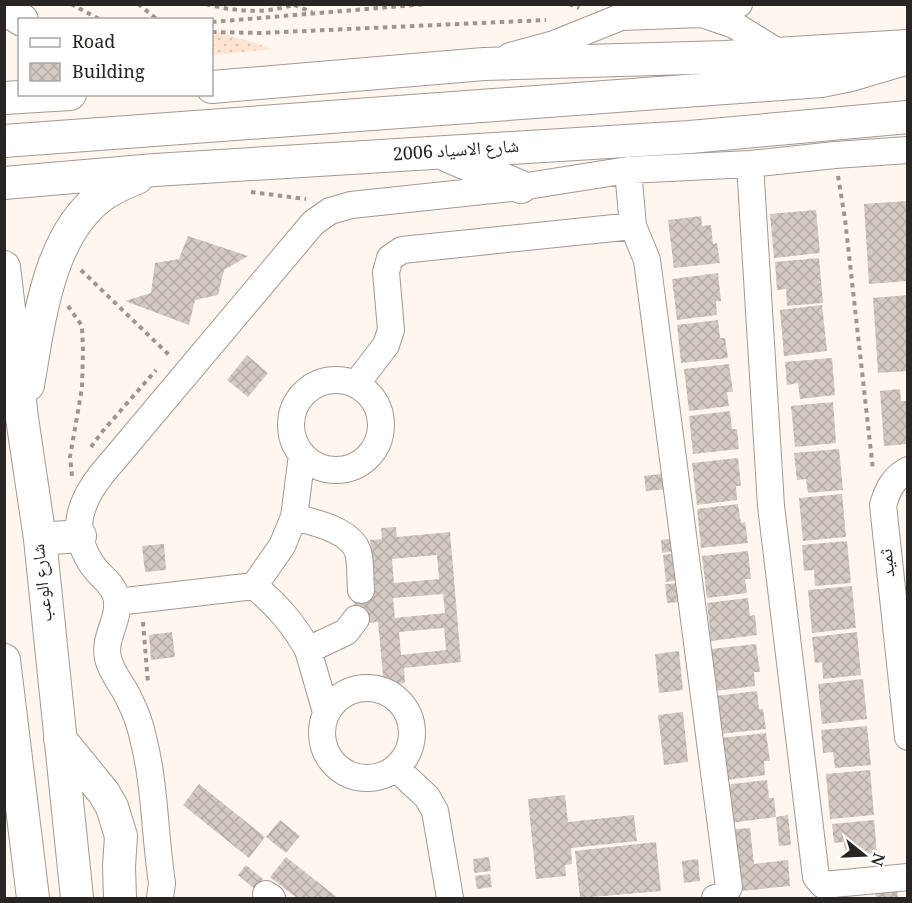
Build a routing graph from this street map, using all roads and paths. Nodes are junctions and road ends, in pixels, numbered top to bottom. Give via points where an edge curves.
1 (71, 4) edge
2 (138, 4) edge
3 (206, 4) edge
4 (428, 4) edge
5 (643, 4) edge
6 (739, 4) edge
7 (295, 5) edge
8 (4, 8) edge
9 (690, 9) edge
10 (316, 13) junction
11 (621, 17) junction
12 (19, 18) edge
13 (97, 18) edge
14 (156, 18) edge
15 (555, 19) dead end
16 (213, 22) edge
17 (213, 32) edge
18 (908, 46) edge
19 (781, 54) junction
20 (908, 58) edge
21 (484, 64) junction
22 (213, 87) edge
23 (37, 96) edge
24 (4, 98) edge
25 (908, 117) edge
26 (4, 141) edge
27 (908, 150) edge
28 (441, 153) junction
29 (835, 155) junction
30 (750, 164) junction
31 (628, 170) junction
32 (155, 171) junction
33 (4, 183) edge
34 (521, 186) junction
35 (250, 192) dead end
36 (299, 208) dead end
37 (633, 226) junction
38 (61, 250) junction
39 (4, 267) edge
40 (65, 296) dead end
41 (176, 347) dead end
42 (161, 364) dead end
43 (357, 383) junction
44 (22, 418) junction
45 (86, 454) dead end
46 (302, 455) junction
47 (908, 470) edge
48 (79, 471) dead end
49 (885, 498) junction
50 (78, 513) junction
51 (294, 517) junction
52 (40, 539) junction
53 (254, 586) junction
54 (361, 590) dead end
55 (117, 602) junction
56 (356, 619) dead end
57 (308, 650) junction
58 (4, 660) edge
59 (326, 712) junction
60 (908, 737) edge
61 (60, 739) junction
62 (396, 768) junction
63 (908, 877) edge
64 (33, 898) edge
65 (77, 898) edge
66 (120, 898) edge
67 (160, 898) edge
68 (450, 898) edge
69 (715, 898) edge

1 - 13 path
2 - 14 path
3 - 7 path via 251,12
4 - 10 path
5 - 11 street
6 - 9 street
7 - 10 path
8 - 12 main road
9 - 11 street
9 - 19 street via 734,25
10 - 16 path
11 - 21 street via 554,44
15 - 17 path
18 - 19 main road
19 - 21 main road
20 - 26 main road via 821,81
21 - 22 main road
23 - 24 main road
25 - 28 main road, شارع الاسياد 2006 via 690,137
27 - 29 street
28 - 32 main road, شارع الاسياد 2006
28 - 34 main road
29 - 30 street
29 - 49 path via 876,488
30 - 31 street
30 - 63 street via 771,506 816,877 823,885
31 - 34 street
31 - 37 street
32 - 33 main road, شارع الاسياد 2006
32 - 38 main road via 100,197 78,220
34 - 50 street via 351,205 321,216 101,475
35 - 36 path via 307,199
37 - 43 street via 402,250 390,258 386,272 391,330 387,345
37 - 69 street via 647,260 729,887 723,898
38 - 41 path via 169,356
38 - 44 main road via 44,304
39 - 44 main road, شارع الوعب
40 - 50 path via 82,326 82,388 70,457
42 - 45 path
43 - 46 street via 321,381 306,390 295,405 291,422 293,440
43 - 46 street via 371,394 380,410 382,428 378,445 367,459 334,471 316,466
44 - 52 main road, شارع الوعب
46 - 51 street
47 - 49 street via 897,476
48 - 50 path
49 - 60 street, ثميد via 885,532
50 - 52 main road
50 - 55 street via 90,561 112,586
51 - 53 street via 282,546
51 - 54 street via 329,527 347,538 357,550
52 - 61 main road, شارع الوعب
53 - 55 street
53 - 57 street via 289,618
55 - 67 street via 108,659 129,699 145,744 162,883
56 - 57 street via 346,632
57 - 59 street
58 - 64 main road
59 - 62 street via 321,730 323,748 339,769 363,779 381,777
59 - 62 street via 337,698 352,689 370,687 387,692 402,703 410,719 412,737 407,754
61 - 65 main road, شارع الوعب
61 - 66 main road via 112,807 121,836
62 - 68 street via 427,797 435,811

